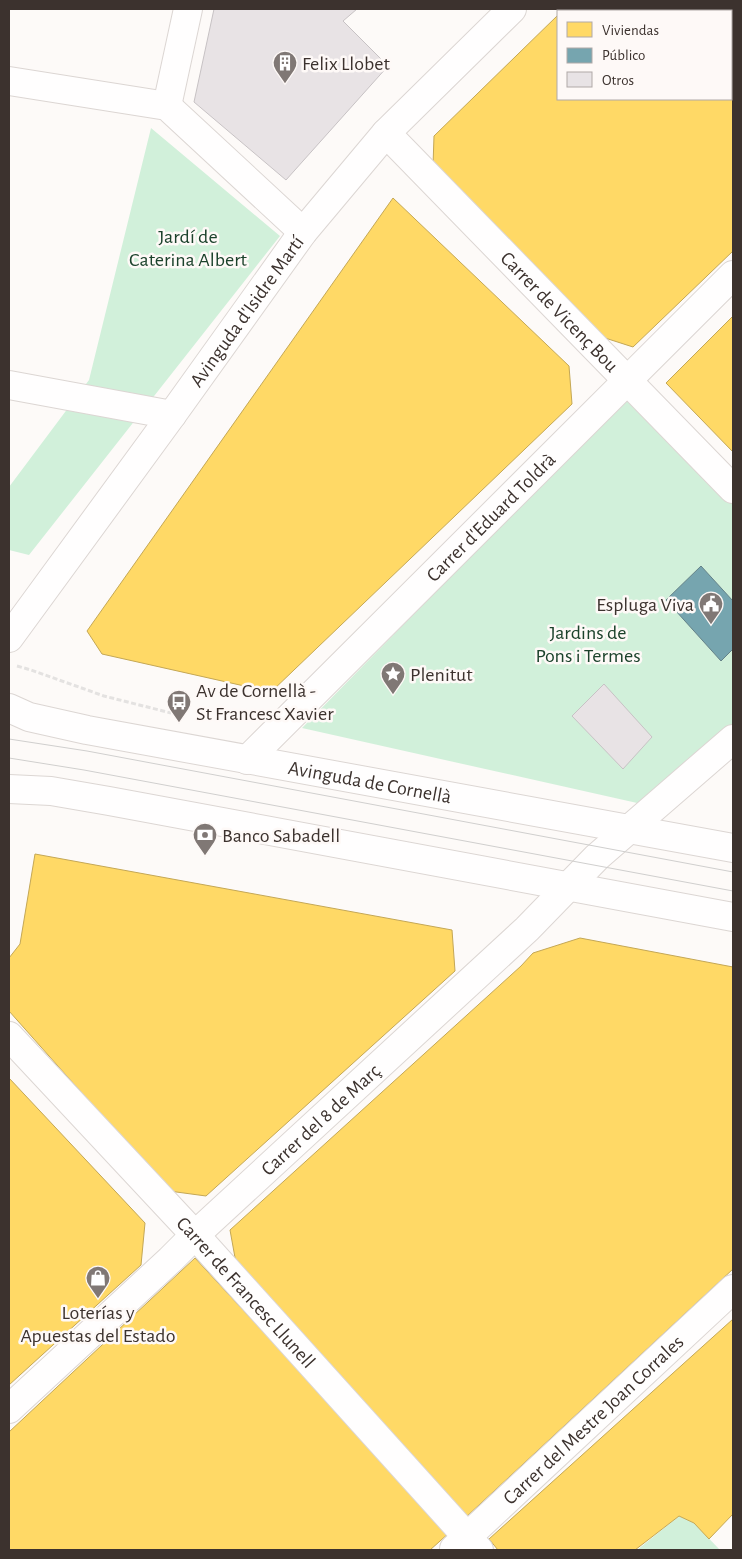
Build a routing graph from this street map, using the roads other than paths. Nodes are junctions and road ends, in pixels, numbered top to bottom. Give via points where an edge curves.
1 (188, 9) edge
2 (512, 9) edge
3 (9, 81) edge
4 (168, 106) junction
5 (386, 133) junction
6 (303, 232) junction
7 (733, 275) edge
8 (627, 379) junction
9 (9, 385) edge
10 (172, 416) junction
11 (733, 489) edge
12 (9, 638) edge
13 (9, 708) edge
14 (733, 739) edge
15 (247, 760) junction
16 (9, 789) edge
17 (629, 830) junction
18 (733, 848) edge
19 (568, 887) junction
20 (733, 917) edge
21 (9, 1036) edge
22 (195, 1234) junction
23 (733, 1289) edge
24 (9, 1409) edge
25 (466, 1546) edge

1 - 4 street
2 - 5 street, Avinguda d'Isidre Martí
3 - 4 street
4 - 6 street
5 - 6 street, Avinguda d'Isidre Martí
5 - 8 street, Carrer de Vicenç Bou
6 - 10 street, Avinguda d'Isidre Martí
7 - 8 street, Carrer d'Eduard Toldrà
8 - 11 street, Carrer de Vicenç Bou
8 - 15 street, Carrer d'Eduard Toldrà
9 - 10 street
10 - 12 street, Avinguda d'Isidre Martí
13 - 15 street, Avinguda de Cornellà via 58,724
14 - 17 street, Carrer del 8 de Març
15 - 17 street, Avinguda de Cornellà
16 - 19 street via 51,791
17 - 18 street, Avinguda de Cornellà
17 - 19 street, Carrer del 8 de Març
19 - 20 street
19 - 22 street, Carrer del 8 de Març via 527,929
21 - 22 street, Carrer de Francesc Llunell
22 - 24 street, Carrer del 8 de Març
22 - 25 street, Carrer de Francesc Llunell
23 - 25 street, Carrer del Mestre Joan Corrales

